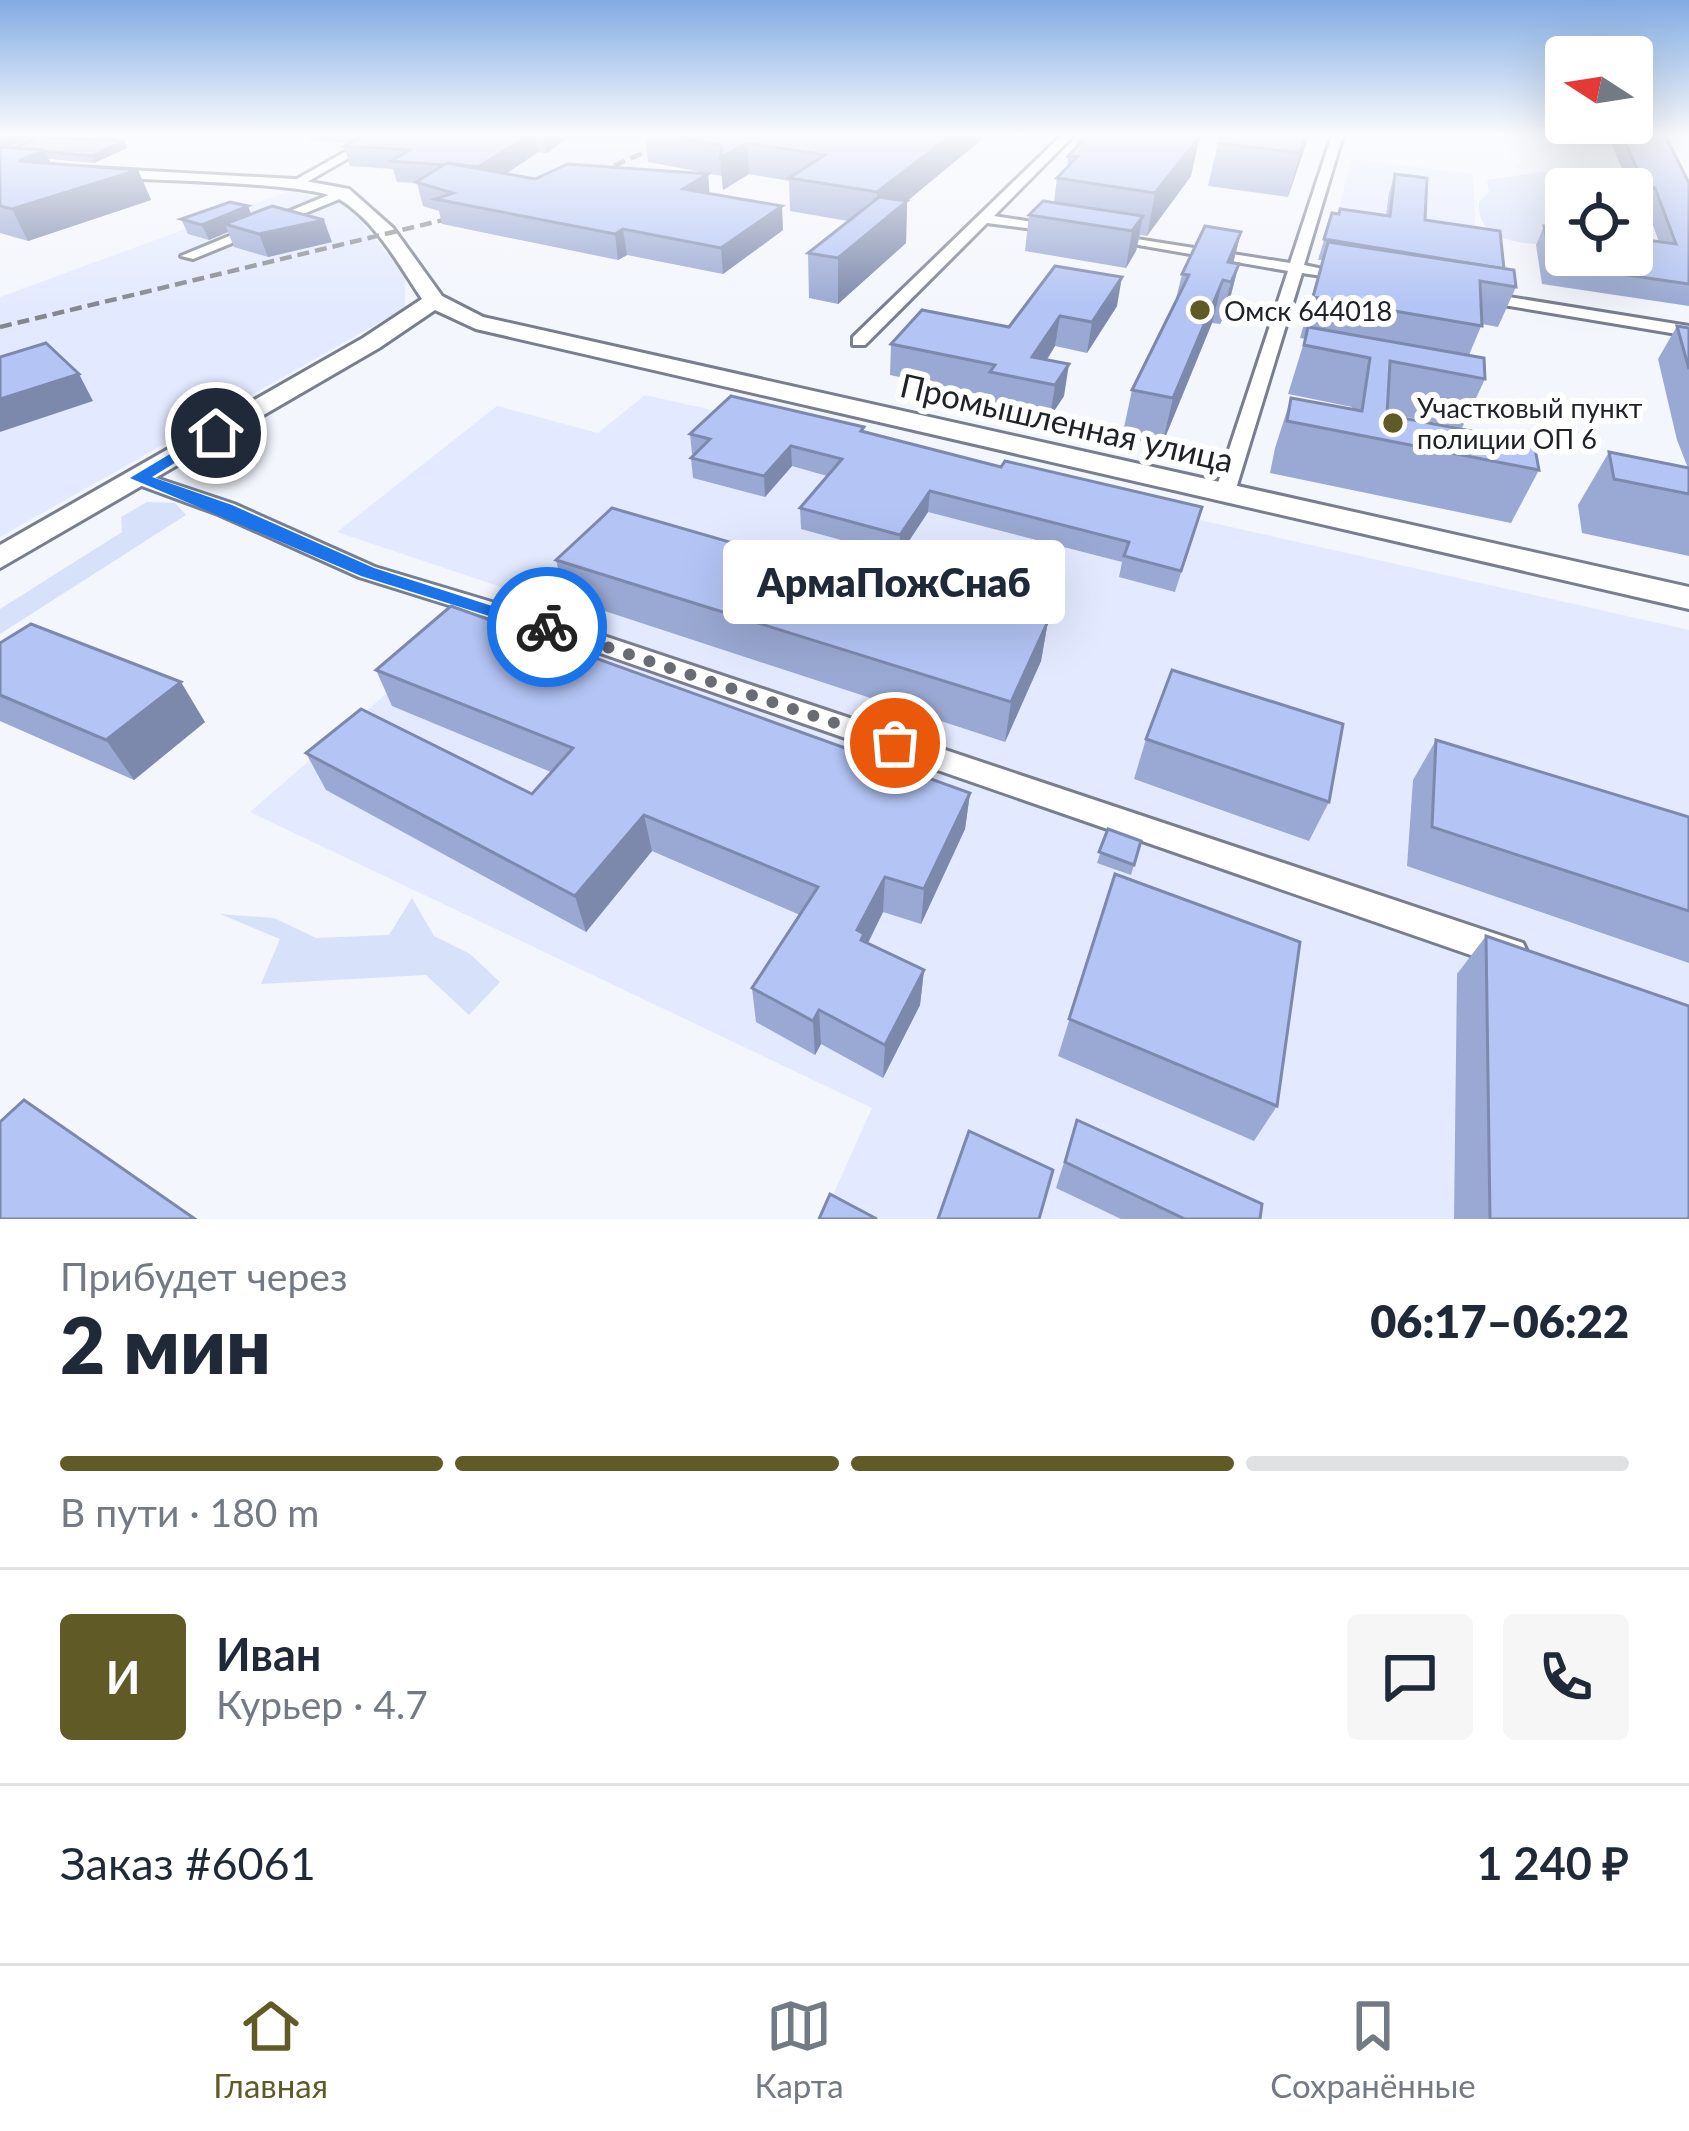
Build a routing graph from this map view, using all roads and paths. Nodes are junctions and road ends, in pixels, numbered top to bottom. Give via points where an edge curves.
1 (333, 192) edge
2 (1011, 192) edge
3 (1321, 192) edge
4 (343, 194) junction
5 (984, 218) junction
6 (1076, 233) edge
7 (1099, 237) edge
8 (188, 256) dead end
9 (1298, 268) junction
10 (1357, 278) edge
11 (1464, 295) edge
12 (434, 301) junction
13 (1689, 331) edge
14 (859, 341) dead end
15 (138, 478) junction
16 (1224, 495) junction
17 (0, 558) edge
18 (1689, 598) edge
19 (1540, 964) edge

1 - 4 main road
2 - 5 street
3 - 9 street
4 - 8 street
4 - 12 main road via 386,232
5 - 6 street
5 - 14 street
7 - 9 street
9 - 10 street
9 - 16 street
11 - 13 street
12 - 15 main road
12 - 16 main road, Промышленная улица via 457,316 530,336
15 - 17 main road
15 - 19 street via 367,572
16 - 18 main road, Промышленная улица

